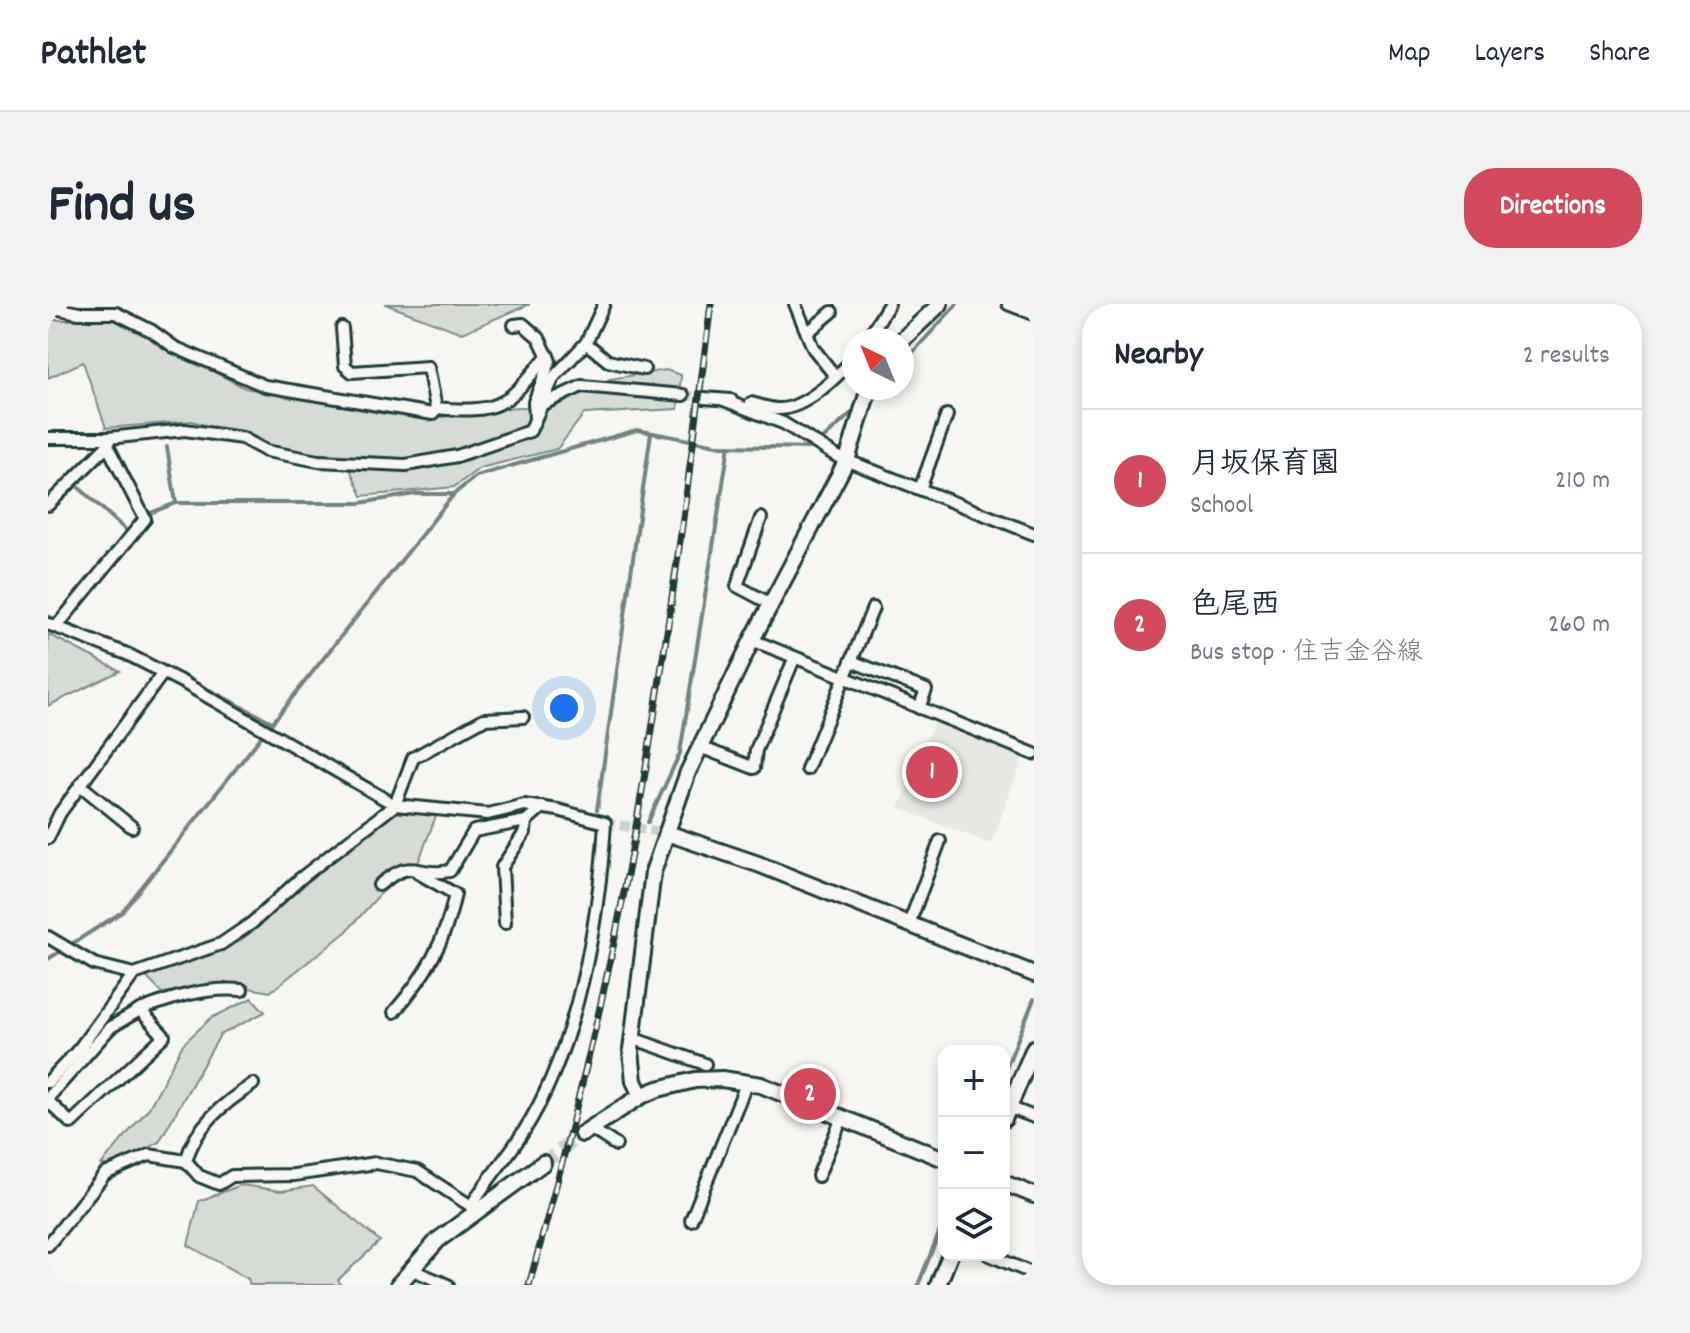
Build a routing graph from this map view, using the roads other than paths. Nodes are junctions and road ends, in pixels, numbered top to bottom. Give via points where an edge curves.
1 (604, 304) edge
2 (795, 304) edge
3 (889, 304) edge
4 (940, 304) edge
5 (1008, 304) edge
6 (48, 307) edge
7 (832, 312) dead end
8 (1034, 314) edge
9 (514, 325) dead end
10 (342, 328) dead end
11 (874, 328) edge
12 (914, 329) edge
13 (807, 333) junction
14 (586, 343) junction
15 (548, 355) junction
16 (644, 369) dead end
17 (842, 369) edge
18 (835, 376) junction
19 (683, 395) tunnel mouth
20 (704, 398) tunnel mouth
21 (724, 400) junction
22 (864, 400) edge
23 (543, 404) junction
24 (436, 408) junction
25 (947, 415) dead end
26 (535, 420) junction
27 (48, 438) edge
28 (108, 442) junction
29 (847, 460) junction
30 (920, 489) junction
31 (48, 505) edge
32 (761, 518) dead end
33 (1034, 534) edge
34 (771, 604) junction
35 (873, 608) dead end
36 (54, 626) edge
37 (752, 640) junction
38 (794, 659) junction
39 (851, 661) junction
40 (163, 673) junction
41 (844, 678) junction
42 (919, 708) junction
43 (523, 717) dead end
44 (700, 747) junction
45 (1034, 754) edge
46 (807, 769) dead end
47 (80, 785) junction
48 (395, 805) junction
49 (542, 807) junction
50 (526, 821) junction
51 (132, 827) dead end
52 (667, 833) junction
53 (48, 838) edge
54 (940, 841) dead end
55 (409, 868) junction
56 (379, 885) dead end
57 (505, 923) dead end
58 (909, 924) junction
59 (51, 940) edge
60 (134, 974) junction
61 (1034, 974) edge
62 (242, 990) dead end
63 (140, 1010) junction
64 (394, 1012) dead end
65 (632, 1038) junction
66 (1034, 1048) edge
67 (705, 1064) dead end
68 (48, 1082) edge
69 (747, 1082) junction
70 (253, 1084) dead end
71 (641, 1096) junction
72 (48, 1099) edge
73 (1010, 1104) edge
74 (1010, 1114) edge
75 (1034, 1117) edge
76 (842, 1118) junction
77 (586, 1131) joint
78 (616, 1145) dead end
79 (938, 1157) edge
80 (186, 1161) junction
81 (543, 1163) tunnel mouth
82 (818, 1176) dead end
83 (1010, 1185) edge
84 (1034, 1195) edge
85 (473, 1209) junction
86 (691, 1220) dead end
87 (48, 1245) edge
88 (948, 1261) edge
89 (1003, 1261) edge
90 (410, 1269) junction
91 (1032, 1273) edge
92 (398, 1285) edge
93 (448, 1285) edge
94 (938, 1285) edge
95 (1025, 1285) edge

1 - 14 street
2 - 13 street
3 - 11 street
4 - 12 street
5 - 8 street
6 - 24 street via 116,313 174,347 265,386 415,414 433,414
7 - 13 street
9 - 15 street via 523,324 539,338
10 - 24 street via 345,366 352,372 428,367
13 - 18 street
14 - 16 street via 608,361
14 - 23 street via 554,377
15 - 24 street via 497,409
15 - 26 street via 534,402
17 - 18 street
18 - 21 street via 791,407
19 - 23 street via 582,386
20 - 21 street
21 - 29 street via 783,423
22 - 29 street
23 - 26 street
25 - 30 street
26 - 28 street via 530,431 457,456 406,465 318,461 266,451 242,438 185,430
27 - 28 street
28 - 31 street
28 - 36 street via 143,514
29 - 30 street
29 - 34 street
30 - 33 street
32 - 34 street via 737,586
34 - 37 street
35 - 39 street
36 - 40 street
37 - 38 street
37 - 44 street
38 - 41 street
38 - 44 street via 756,750 754,768
39 - 41 street
39 - 42 street via 926,690
40 - 47 street
40 - 48 street
41 - 42 street
41 - 46 street
42 - 45 street
43 - 48 street via 484,719 413,758
44 - 52 street
47 - 51 street
47 - 53 street
48 - 49 street via 488,814 524,805
48 - 60 street via 221,944
49 - 50 street
49 - 85 street via 605,823 593,920 579,994 551,1077 524,1131
50 - 55 street via 474,831 450,871 436,874
50 - 57 street via 525,832 502,867
52 - 58 street
52 - 65 street via 653,872
54 - 58 street
55 - 56 street
55 - 64 street via 455,894 449,923 424,978
58 - 61 street
59 - 60 street via 94,964
60 - 68 street
62 - 63 street via 215,987
63 - 72 street via 111,1027
63 - 72 street via 164,1036 71,1123
65 - 67 street
65 - 71 street via 631,1065
66 - 73 street
69 - 71 street via 695,1080
69 - 76 street
69 - 86 street
70 - 80 street via 214,1113 192,1139
71 - 77 street
74 - 75 street
76 - 79 street
76 - 82 street
77 - 78 street
80 - 85 street via 199,1176 219,1184 232,1176 294,1175 376,1163 417,1171
80 - 87 street via 149,1155 105,1174
81 - 85 street
83 - 84 street
85 - 90 street
88 - 94 street
89 - 91 street
90 - 92 street
90 - 93 street
91 - 95 street

